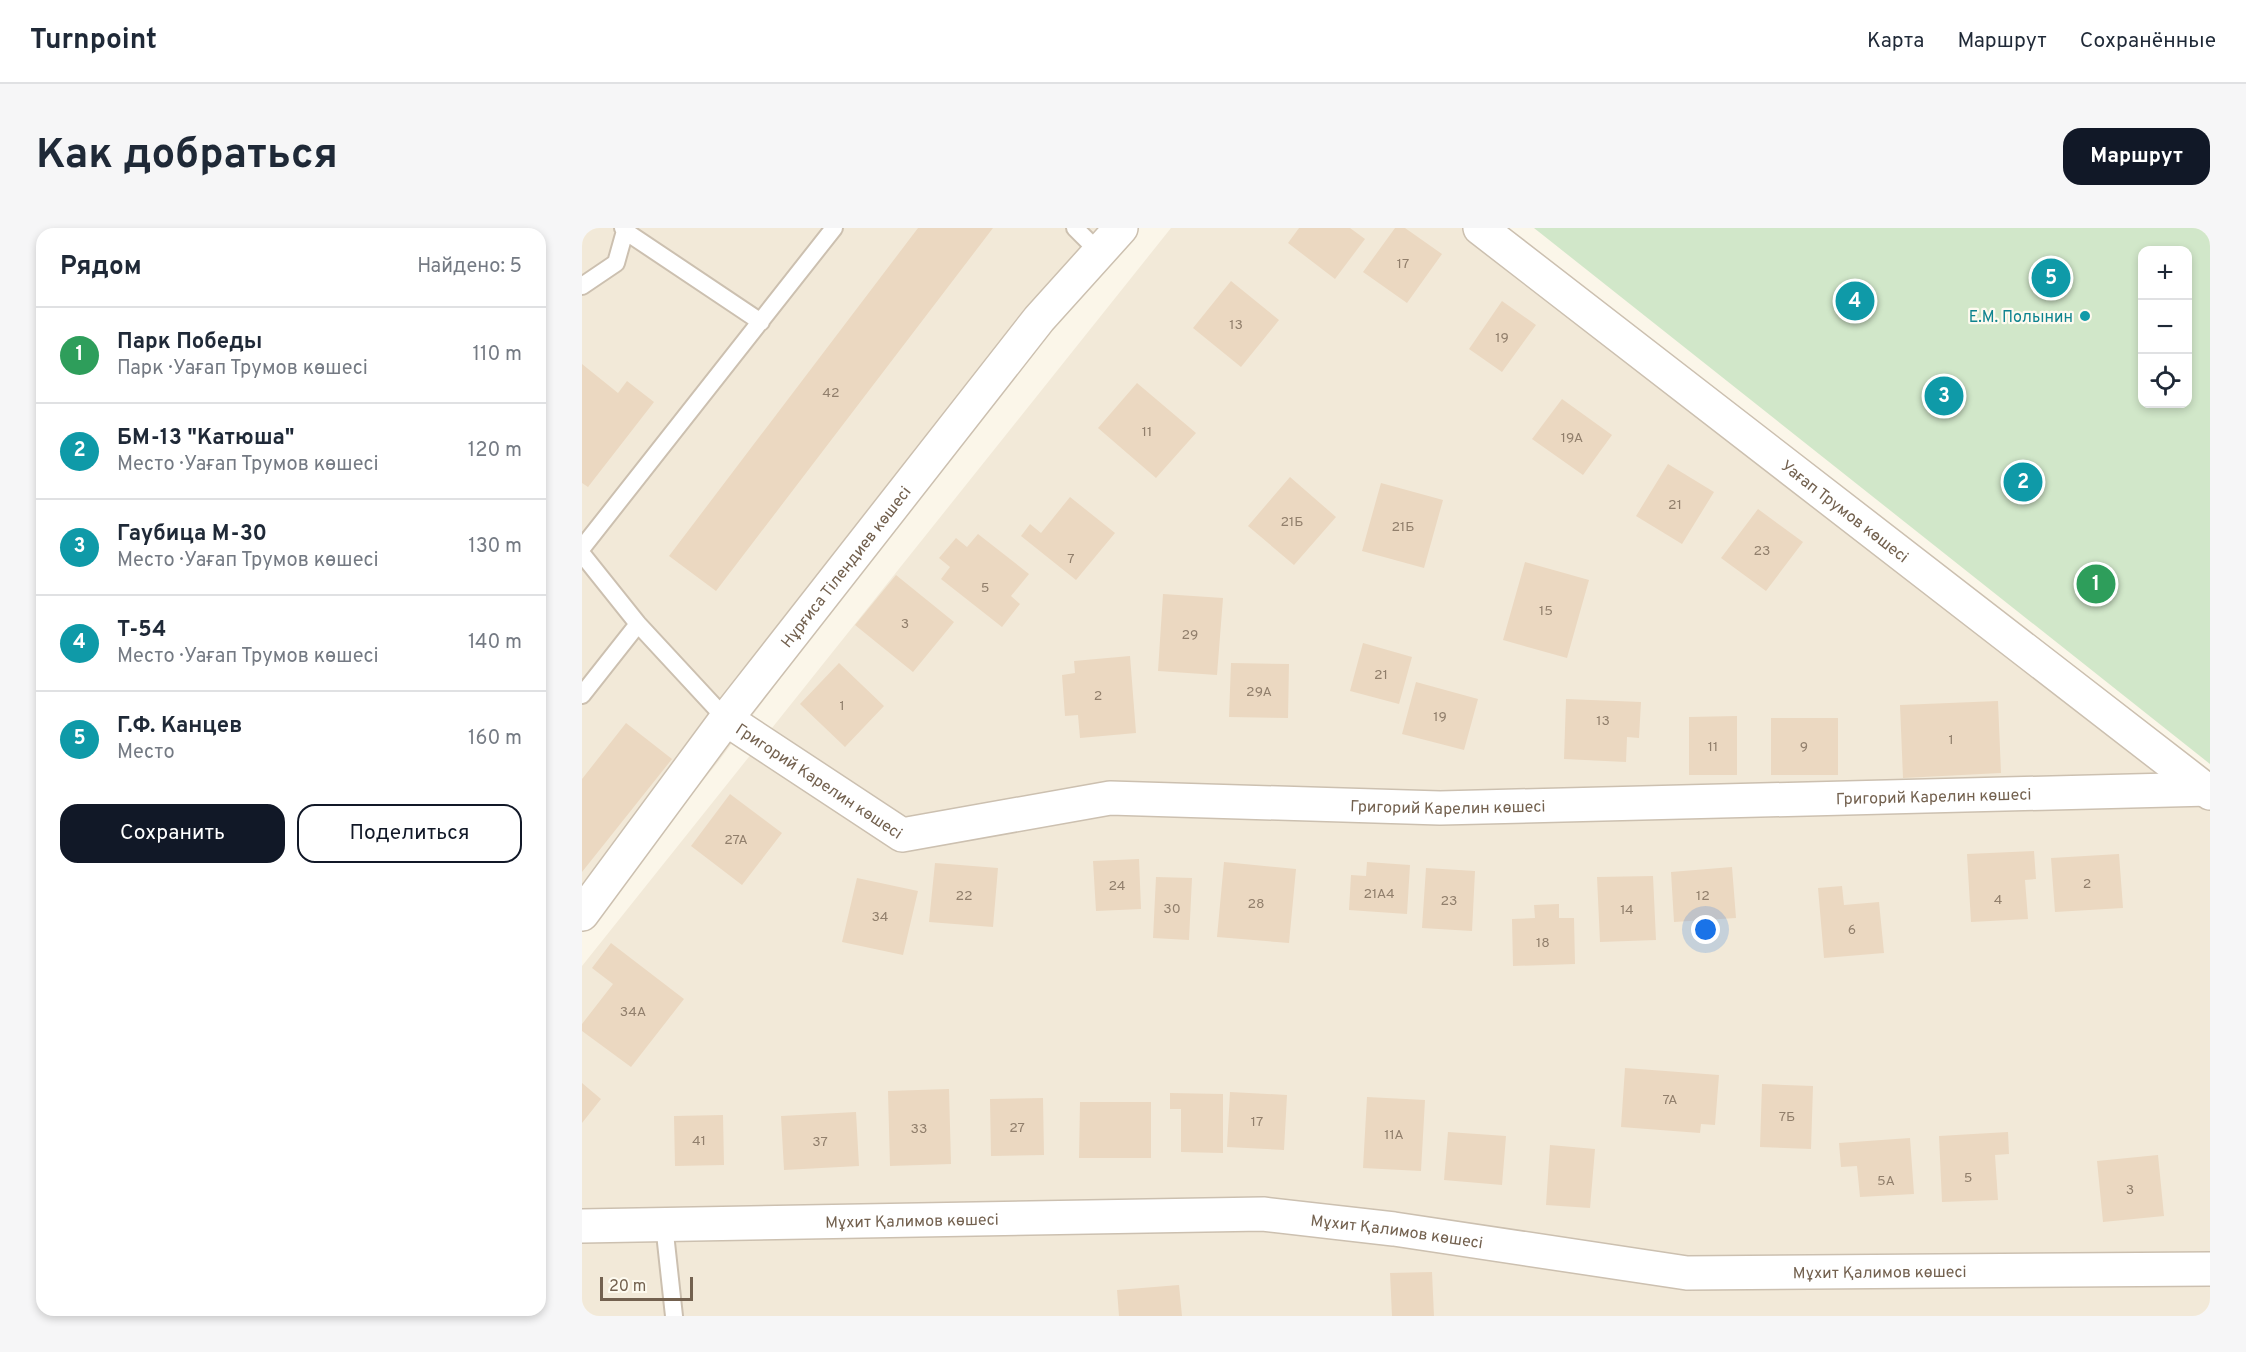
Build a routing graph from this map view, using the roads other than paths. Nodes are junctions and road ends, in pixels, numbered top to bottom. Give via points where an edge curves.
1 (834, 228) edge
2 (1075, 228) edge
3 (1121, 228) edge
4 (1480, 228) edge
5 (624, 230) edge
6 (1100, 253) junction
7 (582, 286) edge
8 (761, 322) junction
9 (582, 548) edge
10 (582, 554) edge
11 (638, 624) junction
12 (582, 695) edge
13 (726, 719) junction
14 (2209, 791) edge
15 (582, 914) edge
16 (664, 1224) junction
17 (582, 1226) edge
18 (2210, 1269) edge
19 (674, 1316) edge

1 - 8 lane
2 - 6 lane
3 - 6 street, Нұрғиса Тілендиев көшесі
4 - 14 street, Уағап Трумов көшесі
5 - 7 lane via 616,263
5 - 8 lane
6 - 13 street, Нұрғиса Тілендиев көшесі via 1039,319
8 - 9 lane
10 - 11 lane
11 - 12 lane
11 - 13 lane
13 - 14 street, Григорий Карелин көшесі via 902,835 1110,798 1440,808
13 - 15 street, Нұрғиса Тілендиев көшесі
16 - 17 street, Мұхит Қалимов көшесі
16 - 18 street, Мұхит Қалимов көшесі via 1263,1214 1687,1272
16 - 19 lane

